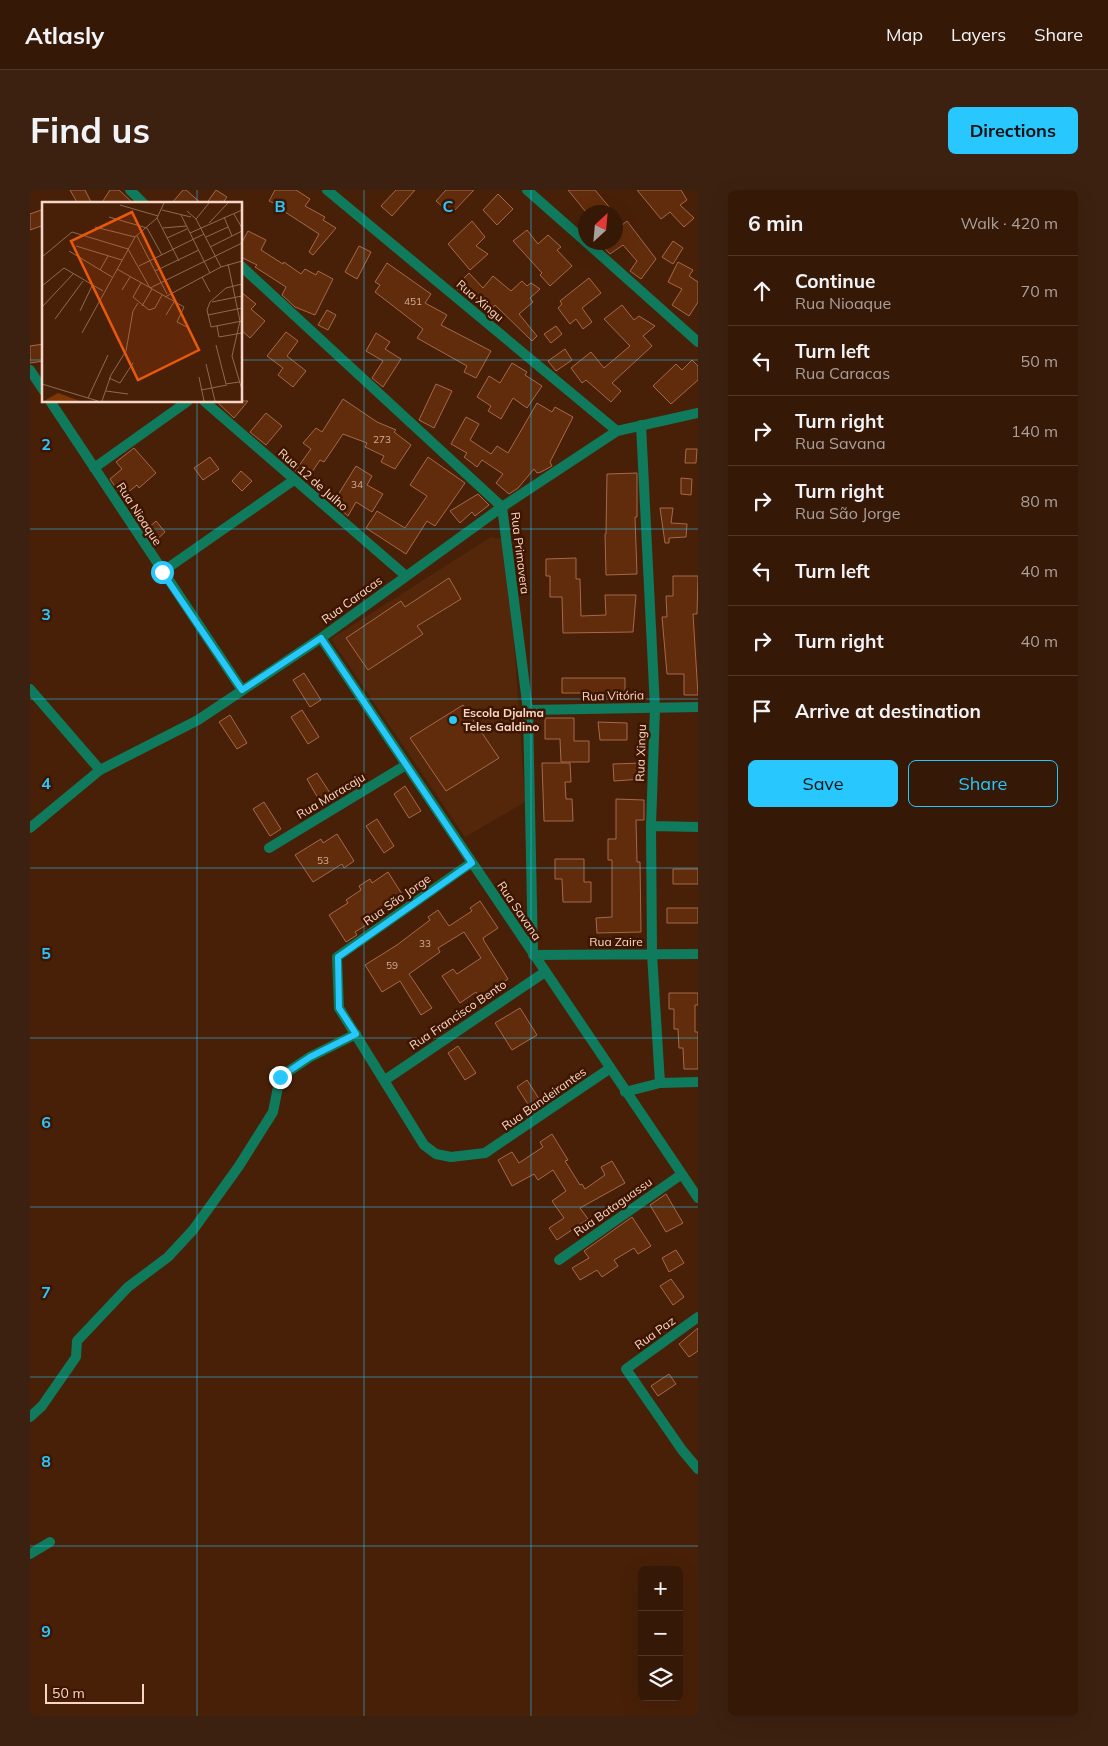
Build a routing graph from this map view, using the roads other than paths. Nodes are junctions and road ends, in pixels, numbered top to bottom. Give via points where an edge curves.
1 (130, 190) edge
2 (327, 190) edge
3 (527, 190) edge
4 (142, 202) edge
5 (578, 235) edge
6 (595, 250) edge
7 (242, 267) edge
8 (698, 342) edge
9 (30, 370) edge
10 (42, 388) edge
11 (51, 402) edge
12 (187, 402) edge
13 (205, 402) edge
14 (698, 413) edge
15 (641, 425) junction
16 (618, 431) junction
17 (94, 468) junction
18 (294, 480) junction
19 (502, 507) junction
20 (162, 572) junction
21 (406, 576) junction
22 (321, 638) junction
23 (30, 689) edge
24 (242, 690) junction
25 (698, 707) edge
26 (655, 708) junction
27 (528, 710) junction
28 (406, 765) junction
29 (100, 770) junction
30 (651, 826) junction
31 (698, 827) edge
32 (30, 828) edge
33 (269, 848) dead end
34 (472, 863) junction
35 (652, 954) junction
36 (698, 954) edge
37 (533, 955) junction
38 (545, 972) junction
39 (356, 1034) junction
40 (609, 1069) junction
41 (385, 1080) junction
42 (698, 1082) edge
43 (660, 1083) junction
44 (625, 1092) junction
45 (682, 1174) junction
46 (698, 1198) edge
47 (559, 1260) dead end
48 (698, 1318) edge
49 (30, 1417) edge
50 (698, 1468) edge
51 (50, 1542) dead end
52 (30, 1554) edge

1 - 4 street
2 - 16 street, Rua Xingu
3 - 5 street
6 - 8 street
7 - 19 street, Rua Primavera
9 - 10 street
11 - 17 street, Rua Nioaque
12 - 17 street
13 - 18 street, Rua 12 de Julho
14 - 15 street, Rua Caracas
15 - 16 street, Rua Caracas
15 - 26 street, Rua Xingu
16 - 19 street, Rua Caracas
17 - 20 street, Rua Nioaque
18 - 20 street
18 - 21 street, Rua 12 de Julho
19 - 21 street, Rua Caracas
19 - 27 street, Rua Primavera
20 - 24 street, Rua Nioaque
21 - 22 street, Rua Caracas
22 - 24 street, Rua Caracas
22 - 28 street, Rua Savana
23 - 29 street
24 - 29 street, Rua Caracas via 198,720
25 - 26 street, Rua Vitória
26 - 27 street, Rua Vitória
26 - 30 street, Rua Xingu
27 - 37 street, Rua Primavera
28 - 33 street, Rua Maracaju
28 - 34 street, Rua Savana
29 - 32 street, Rua Caracas
30 - 31 street
30 - 35 street, Rua Xingu
34 - 37 street, Rua Savana
34 - 39 street, Rua São Jorge via 338,957 339,1008
35 - 36 street, Rua Zaire
35 - 37 street, Rua Zaire
35 - 43 street, Rua Xingu
37 - 38 street, Rua Savana
38 - 40 street, Rua Savana
38 - 41 street, Rua Francisco Bento
39 - 41 street
39 - 49 street via 310,1057 280,1077 273,1112 193,1230 168,1257 128,1287 77,1341 76,1357 42,1406
40 - 41 street, Rua Bandeirantes via 492,1150 451,1157 430,1151 424,1145
40 - 44 street, Rua Savana
42 - 43 street
43 - 44 street
44 - 45 street, Rua Savana
45 - 46 street, Rua Savana
45 - 47 street, Rua Bataguassu
48 - 50 street, Rua Paz via 626,1370
51 - 52 street

